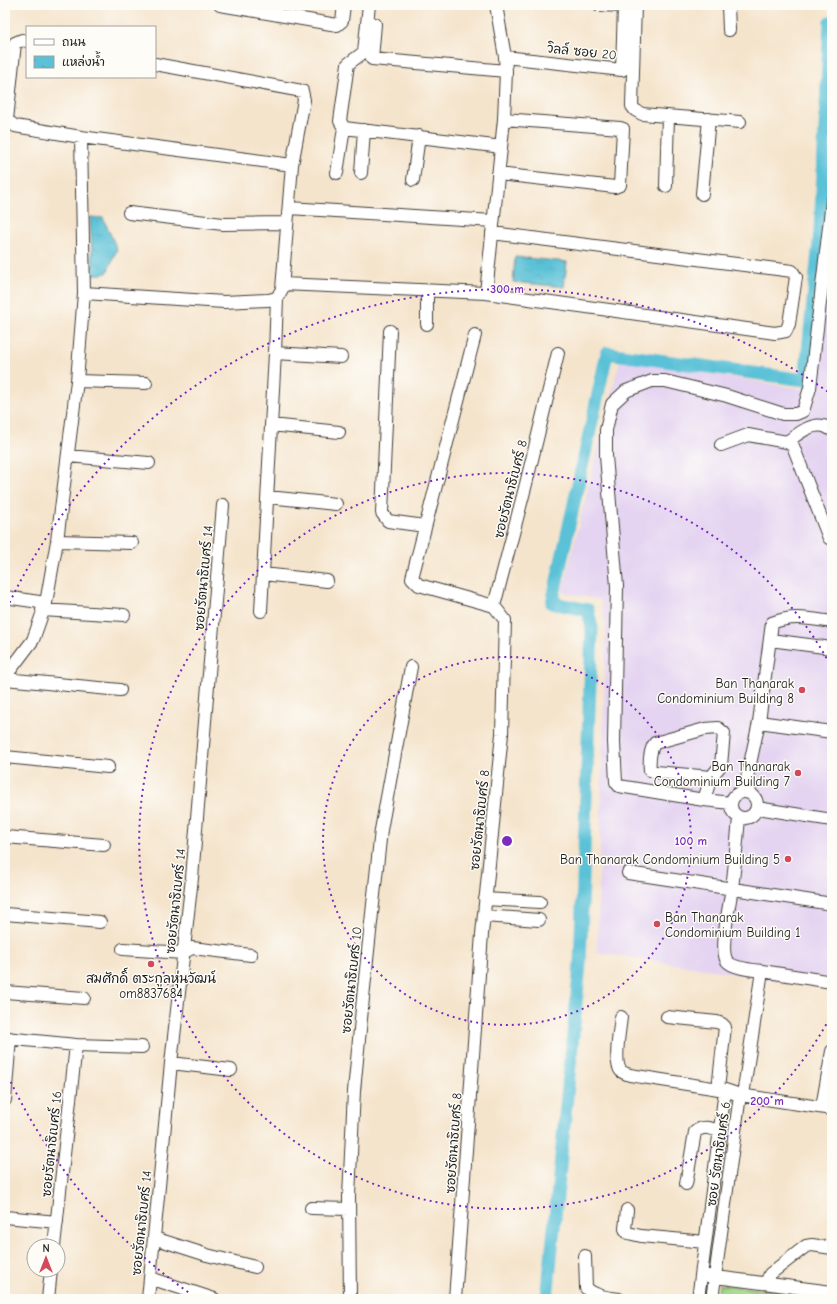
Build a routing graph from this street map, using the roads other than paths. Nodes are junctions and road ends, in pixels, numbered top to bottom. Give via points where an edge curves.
1 (220, 5) edge
2 (344, 5) edge
3 (369, 5) edge
4 (377, 5) edge
5 (496, 5) edge
6 (599, 5) edge
7 (635, 5) edge
8 (728, 5) edge
9 (729, 30) dead end
10 (26, 41) edge
11 (505, 57) junction
12 (156, 64) edge
13 (506, 71) junction
14 (668, 116) junction
15 (504, 119) junction
16 (709, 119) junction
17 (740, 122) dead end
18 (344, 128) junction
19 (364, 130) junction
20 (81, 136) junction
21 (419, 136) junction
22 (494, 146) dead end
23 (292, 165) junction
24 (337, 173) dead end
25 (361, 173) dead end
26 (498, 174) junction
27 (413, 180) dead end
28 (666, 186) dead end
29 (702, 194) dead end
30 (832, 202) edge
31 (288, 208) junction
32 (129, 213) dead end
33 (287, 223) junction
34 (493, 227) junction
35 (282, 284) junction
36 (427, 291) junction
37 (84, 293) junction
38 (486, 293) junction
39 (277, 298) junction
40 (427, 324) dead end
41 (390, 331) dead end
42 (475, 335) dead end
43 (275, 352) junction
44 (558, 353) dead end
45 (341, 357) dead end
46 (77, 381) junction
47 (146, 384) dead end
48 (271, 425) junction
49 (832, 430) edge
50 (339, 432) dead end
51 (787, 442) junction
52 (721, 445) dead end
53 (68, 456) junction
54 (149, 463) dead end
55 (268, 497) junction
56 (336, 504) dead end
57 (223, 505) dead end
58 (425, 526) junction
59 (829, 538) dead end
60 (57, 541) junction
61 (132, 543) dead end
62 (264, 574) junction
63 (327, 581) dead end
64 (5, 597) edge
65 (494, 606) junction
66 (44, 607) junction
67 (262, 611) dead end
68 (124, 615) dead end
69 (832, 622) edge
70 (770, 640) junction
71 (832, 648) edge
72 (411, 668) dead end
73 (5, 678) edge
74 (120, 690) dead end
75 (758, 722) junction
76 (832, 732) edge
77 (5, 757) edge
78 (108, 767) dead end
79 (711, 777) junction
80 (744, 792) junction
81 (704, 800) junction
82 (731, 803) junction
83 (757, 808) junction
84 (739, 818) junction
85 (832, 820) edge
86 (5, 838) edge
87 (104, 845) dead end
88 (628, 874) dead end
89 (732, 888) junction
90 (485, 899) junction
91 (540, 902) dead end
92 (832, 904) edge
93 (5, 914) edge
94 (484, 916) junction
95 (539, 920) dead end
96 (100, 922) dead end
97 (123, 949) dead end
98 (183, 953) junction
99 (251, 955) dead end
100 (762, 971) junction
101 (832, 982) edge
102 (5, 992) edge
103 (84, 998) dead end
104 (621, 1017) dead end
105 (667, 1017) dead end
106 (8, 1038) edge
107 (76, 1045) junction
108 (142, 1047) dead end
109 (832, 1051) edge
110 (171, 1063) junction
111 (231, 1070) dead end
112 (722, 1090) junction
113 (742, 1095) junction
114 (5, 1100) edge
115 (827, 1108) edge
116 (719, 1131) junction
117 (718, 1144) junction
118 (734, 1146) junction
119 (686, 1184) dead end
120 (311, 1208) dead end
121 (349, 1209) junction
122 (627, 1210) dead end
123 (5, 1217) edge
124 (709, 1218) junction
125 (724, 1219) junction
126 (57, 1222) junction
127 (55, 1238) edge
128 (154, 1238) junction
129 (705, 1242) junction
130 (832, 1248) edge
131 (586, 1256) dead end
132 (255, 1267) dead end
133 (701, 1275) junction
134 (715, 1276) junction
135 (50, 1278) edge
136 (150, 1278) junction
137 (766, 1283) junction
138 (832, 1292) edge
139 (48, 1299) edge
140 (148, 1299) edge
141 (214, 1299) edge
142 (350, 1299) edge
143 (455, 1299) edge
144 (619, 1299) edge
145 (698, 1299) edge
146 (712, 1299) edge

1 - 2 street via 337,25 342,21
3 - 18 street via 364,52 348,64 340,121
4 - 13 street via 372,59
5 - 11 street
6 - 11 street, วิลล์ ซอย 20 via 624,6 622,70
7 - 14 street via 632,106 642,114
8 - 9 street
10 - 20 street via 15,44 8,120 15,126
11 - 13 street
12 - 23 street via 302,91 304,100
13 - 15 street
14 - 16 street
14 - 28 street
15 - 26 street
15 - 26 street via 624,129 620,185 615,187
16 - 17 street
16 - 29 street
18 - 19 street
18 - 24 street
19 - 21 street
19 - 25 street
20 - 23 street
20 - 37 street
21 - 22 street
21 - 27 street
23 - 31 street
26 - 34 street
30 - 81 street via 810,388 803,410 796,414 783,414 727,396 665,381 652,381 626,391 612,404 606,430 617,586 614,742 616,782 619,786
31 - 33 street
31 - 34 street
32 - 33 street via 223,224
33 - 35 street
34 - 38 street
34 - 38 street via 792,272 796,277 789,324 786,331 775,333
35 - 36 street
35 - 39 street
36 - 38 street
36 - 40 street
37 - 39 street via 224,302
37 - 46 street
39 - 43 street
41 - 58 street via 382,513 388,521
42 - 58 street
43 - 45 street
43 - 48 street
44 - 65 street, ซอยรัตนาธิเบศร์ 8
46 - 47 street
46 - 53 street
48 - 50 street
48 - 55 street
49 - 51 street via 814,426
51 - 52 street via 748,435
51 - 59 street via 792,446
53 - 54 street
53 - 60 street
55 - 56 street
55 - 62 street
57 - 98 street, ซอยรัตนาธิเบศร์ 14 via 193,870
58 - 65 street via 412,578 419,585
60 - 61 street
60 - 66 street
62 - 63 street
62 - 67 street
64 - 66 street
65 - 90 street, ซอยรัตนาธิเบศร์ 8 via 505,620 502,734
66 - 68 street
66 - 73 street via 33,640
69 - 70 street via 798,617 782,618 772,623
70 - 71 street
70 - 75 street
72 - 121 street, ซอยรัตนาธิเบศร์ 10 via 381,830 354,1091
73 - 74 street
75 - 76 street
75 - 80 street
77 - 78 street
79 - 79 street via 721,765 722,759 724,733 718,728 705,729 652,745 650,770
79 - 81 street
80 - 82 street via 736,795
80 - 83 street via 753,796
81 - 82 street
82 - 84 street via 732,812
83 - 84 street via 752,816
83 - 85 street
84 - 89 street
86 - 87 street
88 - 89 street
89 - 92 street
89 - 100 street via 724,950 726,961 731,965
90 - 91 street
90 - 94 street, ซอยรัตนาธิเบศร์ 8
93 - 96 street
94 - 95 street
94 - 143 street, ซอยรัตนาธิเบศร์ 8
97 - 98 street
98 - 99 street via 192,948
98 - 110 street, ซอยรัตนาธิเบศร์ 14
100 - 101 street
100 - 113 street
102 - 103 street
104 - 112 street via 617,1053 622,1072
105 - 112 street via 717,1022 725,1027
106 - 107 street
106 - 114 street
107 - 108 street
107 - 126 street, ซอยรัตนาธิเบศร์ 16
109 - 115 street
110 - 111 street
110 - 128 street, ซอยรัตนาธิเบศร์ 14
112 - 113 street, ซอย รัตนาธิเบศร์ 6
112 - 116 street, ซอย รัตนาธิเบศร์ 6
113 - 115 street
113 - 118 street, ซอย รัตนาธิเบศร์ 6
116 - 117 street, ซอย รัตนาธิเบศร์ 6
116 - 119 street via 702,1128 695,1132
117 - 118 street
117 - 124 street, ซอย รัตนาธิเบศร์ 6
118 - 125 street, ซอย รัตนาธิเบศร์ 6
120 - 121 street
121 - 142 street, ซอยรัตนาธิเบศร์ 10
122 - 129 street via 625,1229 628,1233
123 - 126 street
124 - 125 street
124 - 129 street, ซอย รัตนาธิเบศร์ 6
125 - 134 street, ซอย รัตนาธิเบศร์ 6
126 - 127 street, ซอยรัตนาธิเบศร์ 16
128 - 132 street
128 - 136 street, ซอยรัตนาธิเบศร์ 14
129 - 133 street, ซอย รัตนาธิเบศร์ 6
130 - 137 street via 806,1246 770,1274
131 - 144 street via 586,1288 603,1297
133 - 134 street
133 - 145 street, ซอย รัตนาธิเบศร์ 6
134 - 137 street
134 - 146 street, ซอย รัตนาธิเบศร์ 6
135 - 139 street
136 - 140 street, ซอยรัตนาธิเบศร์ 14
136 - 141 street
137 - 138 street

